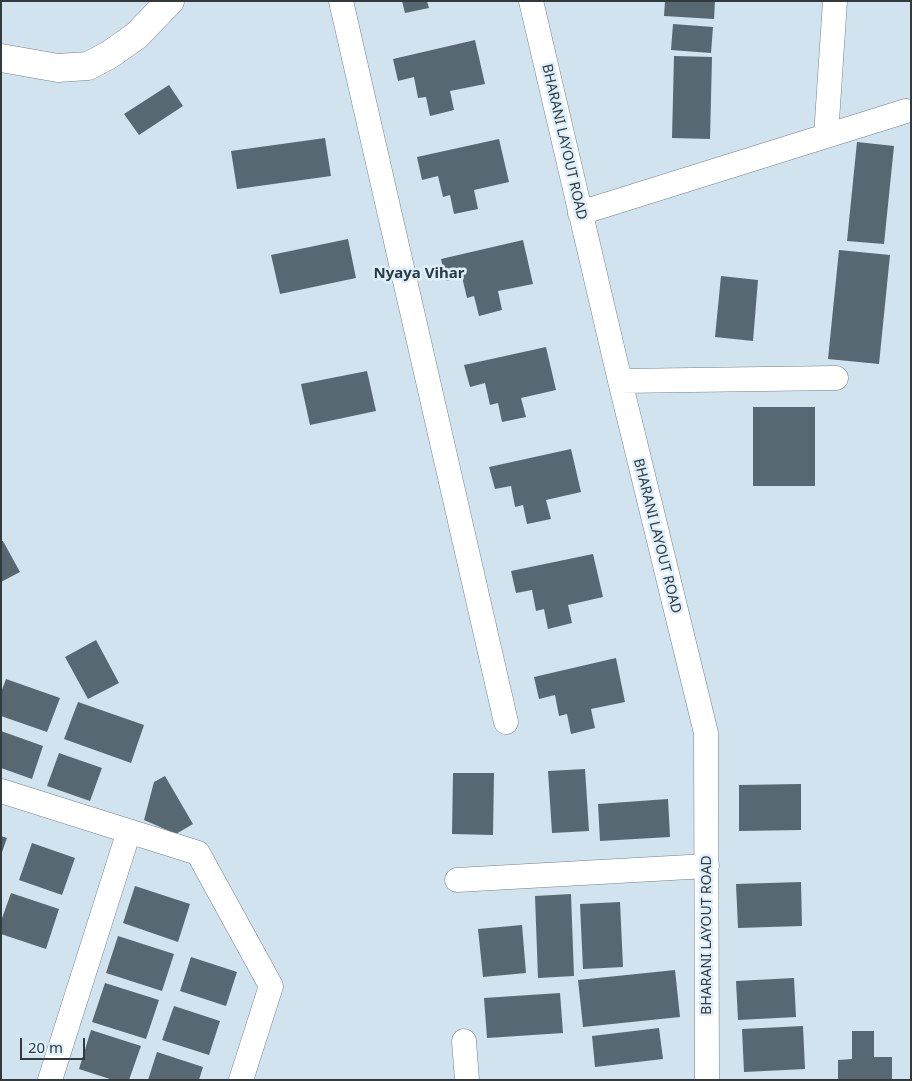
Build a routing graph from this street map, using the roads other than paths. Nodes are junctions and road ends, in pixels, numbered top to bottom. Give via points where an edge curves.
1 (170, 1) edge
2 (341, 1) edge
3 (531, 1) edge
4 (835, 1) edge
5 (1, 58) edge
6 (906, 111) dead end
7 (826, 136) junction
8 (580, 213) junction
9 (836, 378) dead end
10 (620, 381) junction
11 (506, 722) dead end
12 (1, 791) edge
13 (129, 831) junction
14 (707, 866) junction
15 (457, 880) dead end
16 (464, 1041) dead end
17 (50, 1080) edge
18 (241, 1080) edge
19 (467, 1080) edge
20 (707, 1080) edge

1 - 5 main road via 136,36 88,66 58,68
2 - 11 street
3 - 8 street, BHARANI LAYOUT ROAD
4 - 7 street
6 - 7 street
7 - 8 street
8 - 10 street, BHARANI LAYOUT ROAD
9 - 10 street
10 - 14 street, BHARANI LAYOUT ROAD via 706,733
12 - 13 street
13 - 17 street
13 - 18 street via 198,853 271,986
14 - 15 street
14 - 20 street, BHARANI LAYOUT ROAD
16 - 19 street

